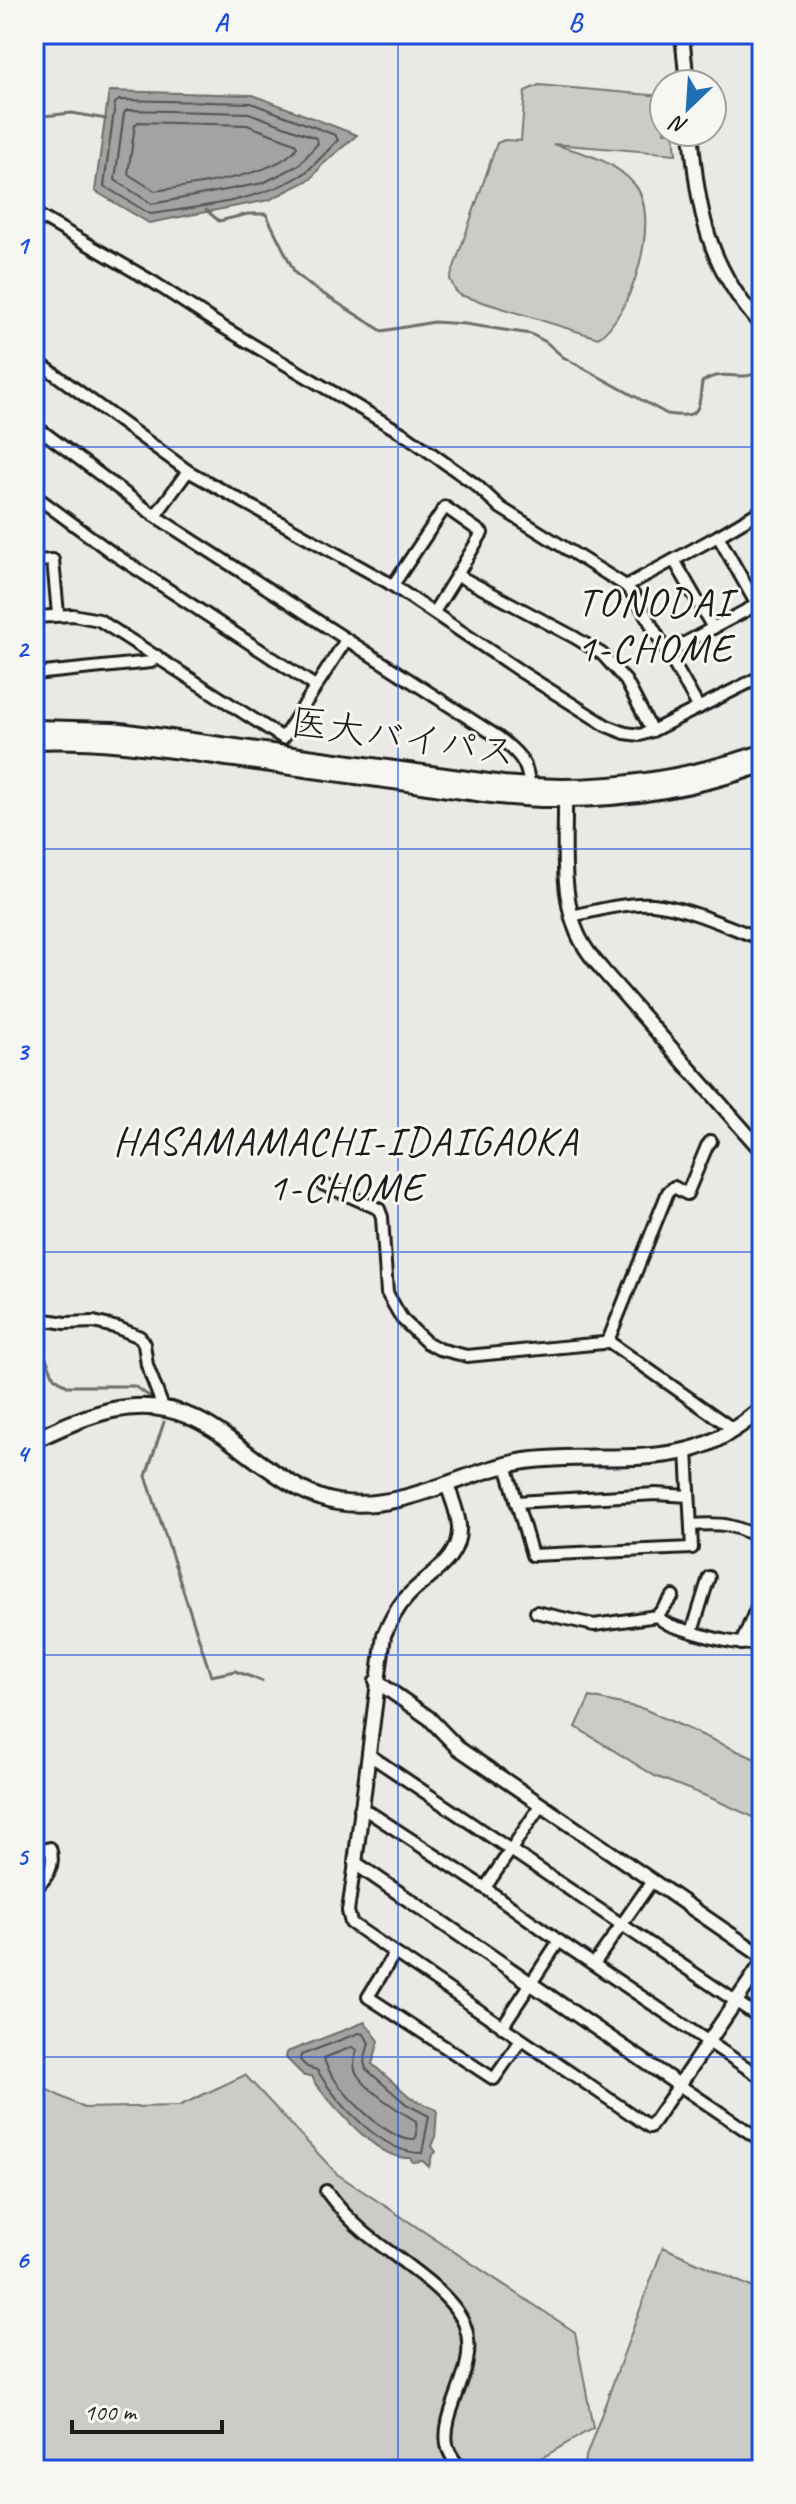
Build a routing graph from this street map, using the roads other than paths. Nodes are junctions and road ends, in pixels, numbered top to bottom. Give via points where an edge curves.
1 (682, 34) edge
2 (685, 68) edge
3 (692, 148) edge
4 (34, 213) edge
5 (762, 326) edge
6 (34, 359) edge
7 (34, 425) edge
8 (188, 471) junction
9 (34, 495) edge
10 (761, 512) edge
11 (155, 516) junction
12 (718, 536) junction
13 (674, 560) junction
14 (34, 561) edge
15 (457, 575) junction
16 (393, 585) junction
17 (626, 586) junction
18 (760, 604) edge
19 (434, 612) junction
20 (58, 614) junction
21 (34, 617) edge
22 (713, 628) junction
23 (346, 640) junction
24 (668, 652) junction
25 (157, 656) junction
26 (34, 674) edge
27 (762, 676) edge
28 (315, 686) junction
29 (699, 708) junction
30 (34, 728) edge
31 (652, 731) junction
32 (34, 741) edge
33 (762, 753) edge
34 (762, 765) edge
35 (529, 786) junction
36 (565, 794) junction
37 (572, 916) junction
38 (762, 939) edge
39 (711, 1141) dead end
40 (762, 1151) edge
41 (322, 1184) dead end
42 (34, 1318) edge
43 (608, 1341) junction
44 (762, 1408) edge
45 (164, 1410) junction
46 (733, 1429) junction
47 (34, 1440) edge
48 (687, 1450) junction
49 (506, 1465) junction
50 (447, 1484) junction
51 (689, 1496) junction
52 (516, 1502) junction
53 (691, 1525) junction
54 (762, 1540) edge
55 (709, 1577) dead end
56 (673, 1596) dead end
57 (762, 1608) edge
58 (536, 1612) dead end
59 (657, 1616) junction
60 (692, 1632) junction
61 (741, 1644) junction
62 (762, 1644) edge
63 (376, 1681) junction
64 (368, 1754) junction
65 (541, 1805) junction
66 (360, 1809) junction
67 (511, 1850) junction
68 (34, 1863) edge
69 (355, 1863) junction
70 (652, 1881) junction
71 (485, 1888) junction
72 (34, 1889) edge
73 (622, 1924) junction
74 (559, 1941) junction
75 (394, 1954) junction
76 (762, 1956) edge
77 (762, 1963) edge
78 (594, 1964) junction
79 (531, 1984) junction
80 (736, 2002) junction
81 (762, 2019) edge
82 (502, 2027) junction
83 (521, 2040) junction
84 (709, 2041) junction
85 (762, 2078) edge
86 (679, 2085) junction
87 (762, 2141) edge
88 (326, 2191) dead end
89 (462, 2470) edge

1 - 2 street
3 - 5 street via 707,238 731,287
4 - 17 street via 407,436 501,508
6 - 8 street
7 - 11 street
8 - 11 street
8 - 16 street
9 - 28 street
10 - 12 street
11 - 23 street
12 - 13 street
12 - 18 street
13 - 17 street
13 - 22 street
14 - 20 street via 53,560
15 - 16 street via 482,533 445,507
15 - 19 street
15 - 31 street via 602,654 626,681
16 - 19 street
17 - 24 street
18 - 22 street
19 - 31 street via 607,726 640,735
20 - 21 street
20 - 25 street via 99,620
22 - 24 street
23 - 28 street
23 - 35 street via 516,751 526,766
24 - 29 street
25 - 26 street via 151,662
25 - 28 street via 283,738
27 - 29 street
29 - 31 street
30 - 35 main road, 医大バイパス via 134,732
32 - 36 main road, 医大バイパス via 140,745 467,792
33 - 36 main road, 医大バイパス via 676,776
34 - 36 main road, 医大バイパス via 620,796
35 - 36 main road, 医大バイパス
36 - 37 street
37 - 38 street via 657,905
37 - 40 street via 593,959
39 - 43 street via 687,1194 674,1187 668,1192
41 - 43 street via 379,1209 387,1293 402,1319 426,1342 467,1356
42 - 45 street via 94,1322 140,1337
43 - 46 street
44 - 46 main road
45 - 47 main road via 134,1407 94,1413
45 - 50 main road via 210,1427 293,1486 336,1502 386,1502
46 - 48 main road
48 - 49 main road
48 - 51 street
49 - 50 main road
49 - 52 street
50 - 63 street via 459,1525 456,1544 446,1564 393,1614
51 - 52 street
51 - 53 street
52 - 53 street via 532,1555 692,1548
53 - 54 street via 735,1526
55 - 60 street
56 - 59 street
57 - 61 street via 757,1607
58 - 59 street via 594,1625
59 - 60 street via 675,1629
60 - 61 street
61 - 62 street
63 - 64 street
63 - 65 street via 429,1718 458,1748
64 - 66 street
64 - 67 street
65 - 67 street
65 - 70 street
66 - 69 street
66 - 71 street
67 - 71 street
67 - 73 street
68 - 72 street via 42,1850 50,1848 51,1867
69 - 75 street via 351,1923
69 - 79 street
70 - 73 street
70 - 76 street
71 - 74 street
73 - 78 street
73 - 80 street
74 - 78 street
74 - 79 street
75 - 82 street
75 - 83 street via 368,1997 494,2079
77 - 80 street
78 - 84 street
79 - 82 street
79 - 86 street
80 - 81 street
80 - 84 street
82 - 83 street
83 - 86 street via 650,2127
84 - 85 street
84 - 86 street
86 - 87 street
88 - 89 street via 362,2231 443,2294 465,2325 466,2371 447,2444

